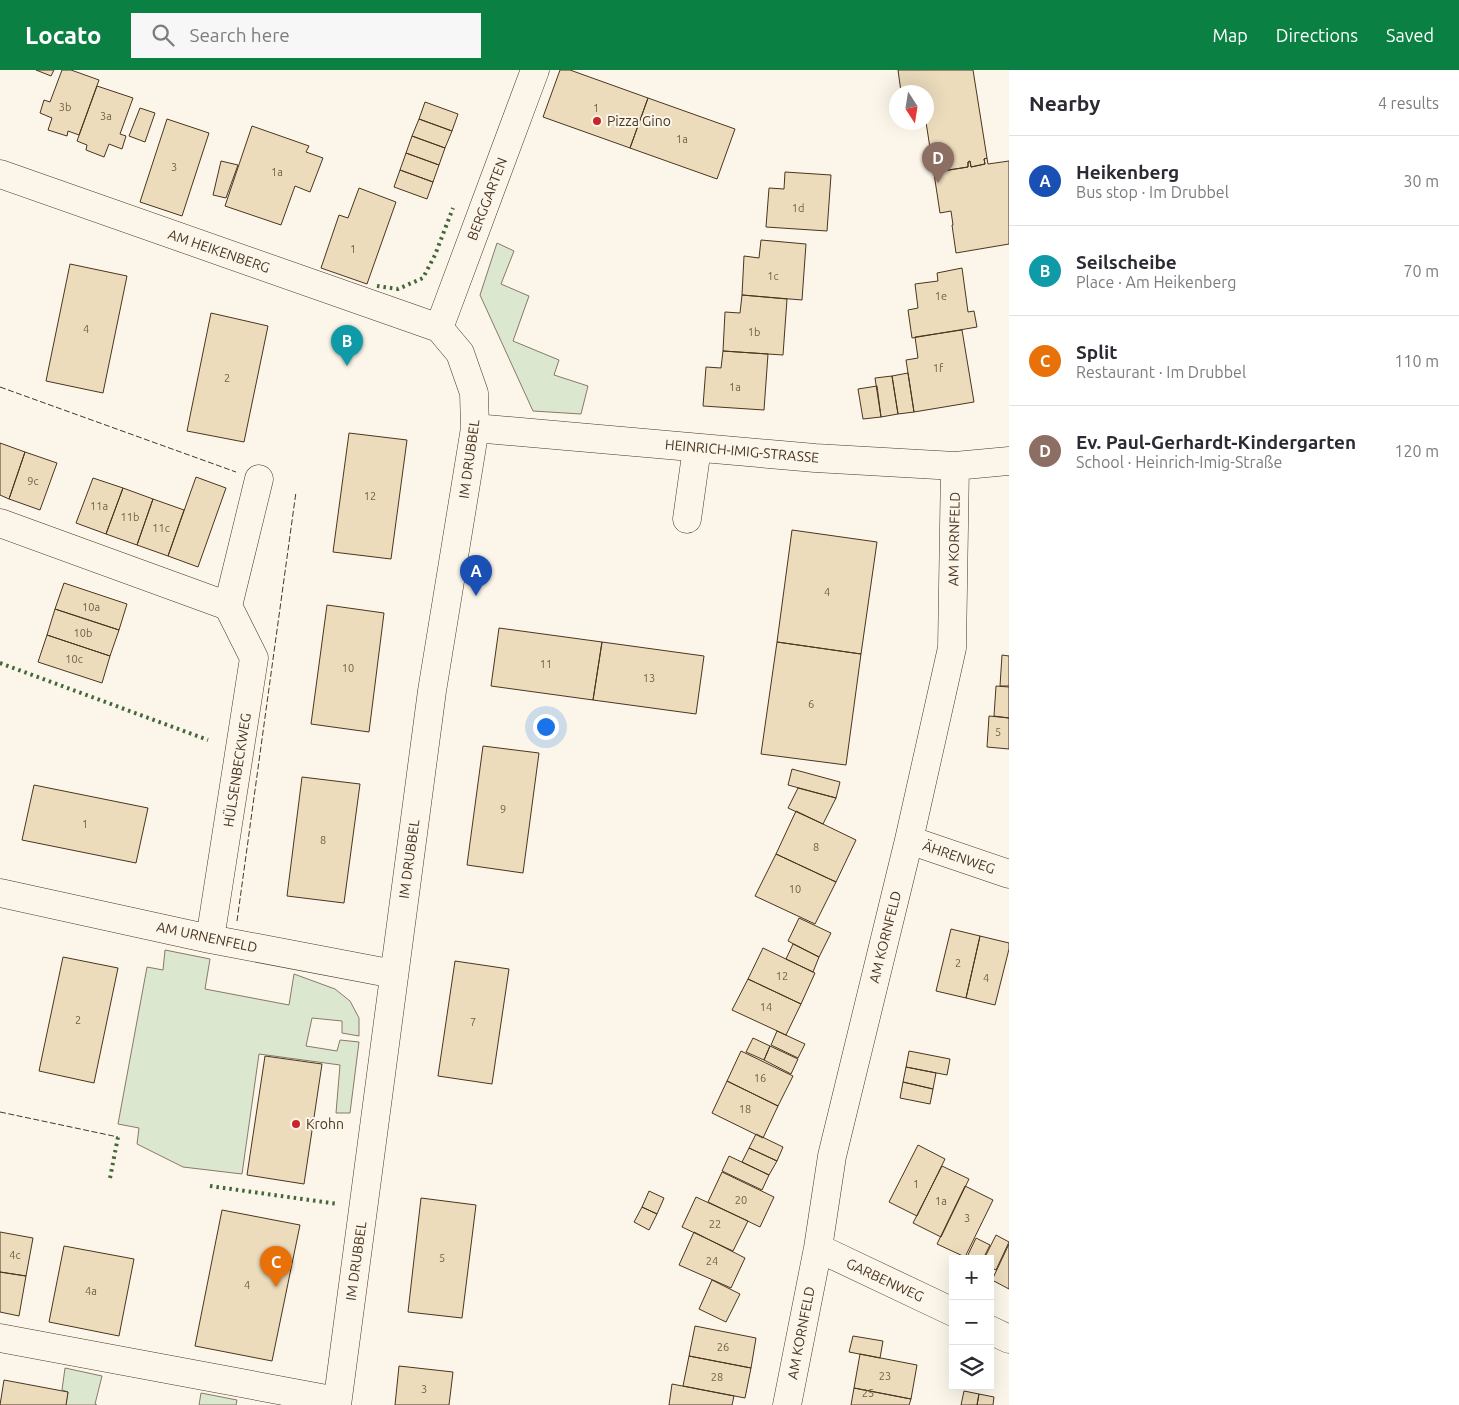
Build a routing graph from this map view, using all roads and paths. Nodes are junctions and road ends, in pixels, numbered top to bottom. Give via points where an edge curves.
1 (535, 70) edge
2 (0, 174) edge
3 (439, 328) junction
4 (475, 428) junction
5 (697, 448) junction
6 (1009, 461) edge
7 (955, 466) junction
8 (258, 479) dead end
9 (687, 519) dead end
10 (0, 523) edge
11 (228, 606) junction
12 (909, 840) junction
13 (1009, 874) edge
14 (7, 893) edge
15 (210, 939) junction
16 (394, 974) junction
17 (818, 1248) junction
18 (949, 1310) edge
19 (994, 1332) edge
20 (0, 1338) edge
21 (1009, 1339) edge
22 (337, 1403) edge
23 (787, 1405) edge

1 - 3 street, BERGGARTEN
2 - 3 street, AM HEIKENBERG
3 - 4 street, IM DRUBBEL via 460,352 474,393
4 - 5 street, HEINRICH-IMIG-STRASSE
4 - 16 street, IM DRUBBEL via 432,691
5 - 7 street, HEINRICH-IMIG-STRASSE
5 - 9 street
6 - 7 street, HEINRICH-IMIG-STRASSE
7 - 12 street, AM KORNFELD via 952,648
8 - 11 street
10 - 11 street
11 - 15 street, HÜLSENBECKWEG via 254,658
12 - 13 street, ÄHRENWEG
12 - 17 street, AM KORNFELD via 832,1156
14 - 15 street, AM URNENFELD
15 - 16 street, AM URNENFELD
16 - 22 street, IM DRUBBEL
17 - 18 street, GARBENWEG
17 - 23 street, AM KORNFELD
19 - 21 street
20 - 22 street, IM DRUBBEL

